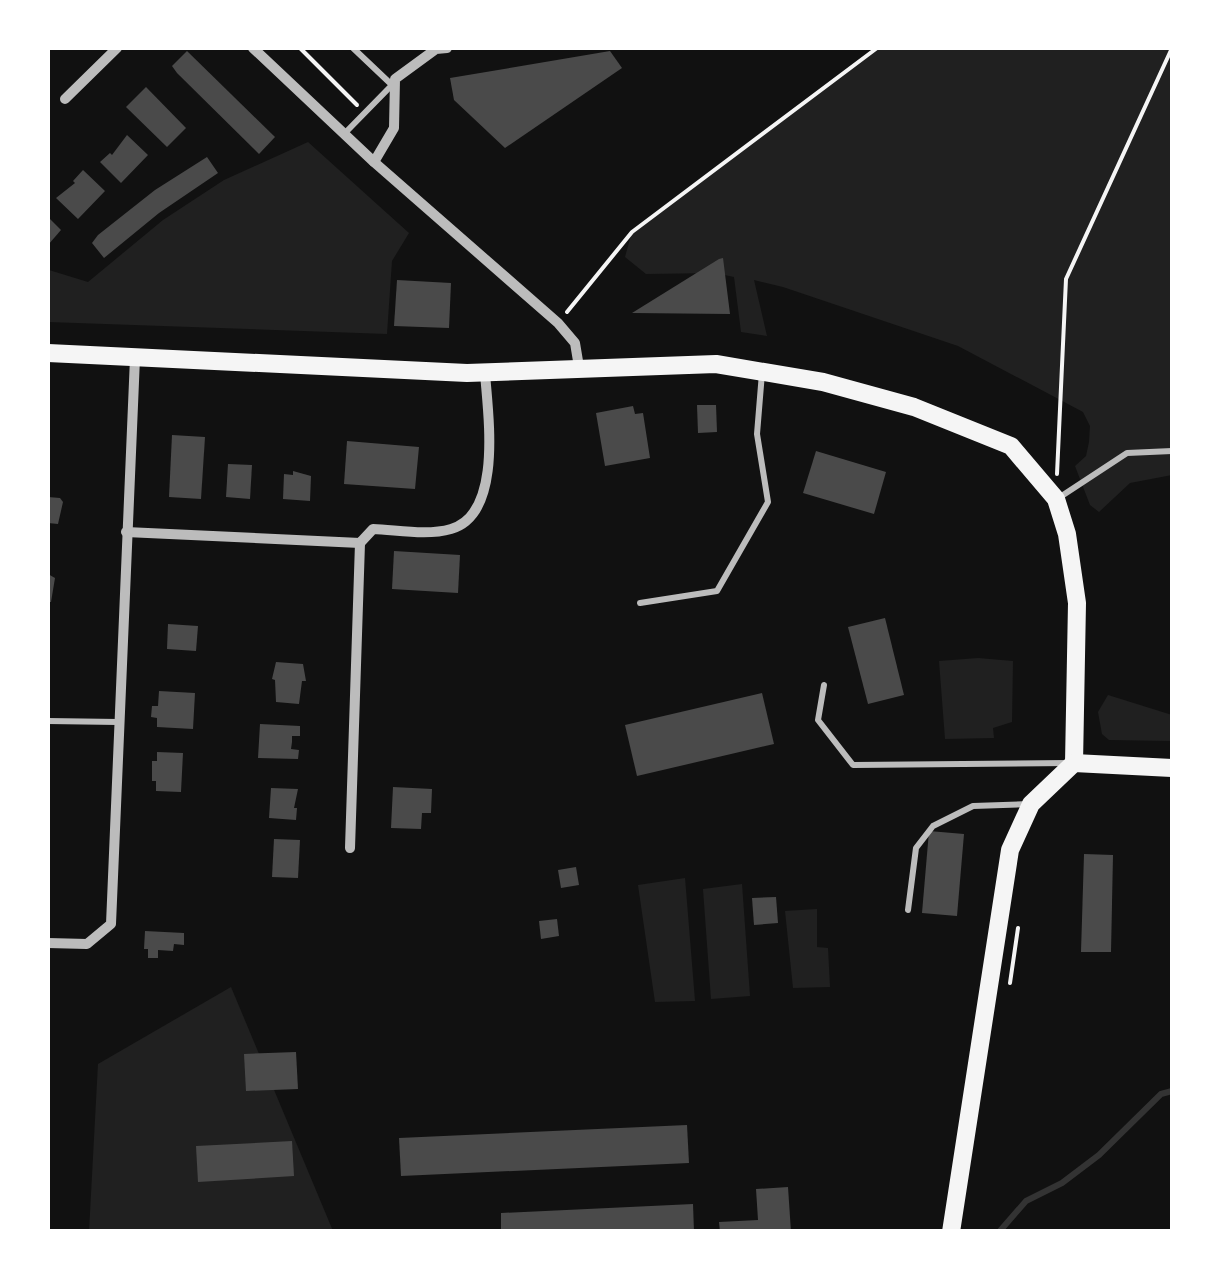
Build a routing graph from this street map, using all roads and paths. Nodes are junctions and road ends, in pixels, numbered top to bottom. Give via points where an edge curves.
1 (117, 48) edge
2 (253, 48) edge
3 (300, 48) edge
4 (353, 48) edge
5 (446, 48) edge
6 (877, 48) edge
7 (1172, 48) edge
8 (64, 99) dead end
9 (364, 113) junction
10 (344, 134) junction
11 (374, 162) junction
12 (558, 323) junction
13 (48, 353) edge
14 (135, 358) junction
15 (579, 367) junction
16 (762, 371) junction
17 (484, 373) junction
18 (1172, 451) edge
19 (1056, 499) junction
20 (126, 532) junction
21 (360, 543) junction
22 (640, 603) dead end
23 (824, 685) dead end
24 (48, 721) edge
25 (118, 722) junction
26 (1074, 763) junction
27 (1172, 768) edge
28 (1031, 804) junction
29 (350, 848) dead end
30 (908, 910) dead end
31 (1018, 922) dead end
32 (48, 944) edge
33 (1006, 994) dead end
34 (951, 1232) edge

1 - 8 street
2 - 10 street
3 - 9 path
4 - 9 lane via 392,85
5 - 11 street via 395,79 394,128
6 - 12 path via 632,232
7 - 19 path via 1066,279
9 - 10 lane
10 - 11 street
11 - 12 street
12 - 15 street via 575,343
13 - 14 main road
14 - 17 main road
14 - 20 street
15 - 16 main road via 716,364
15 - 17 main road
16 - 19 main road via 914,406 1011,446
16 - 22 lane via 757,434 768,502 716,591
17 - 21 street via 490,426 485,490 474,517 436,532 373,529
18 - 19 lane via 1127,453
19 - 26 main road via 1077,603
20 - 21 street
20 - 25 street
21 - 29 street
23 - 26 lane via 818,720 853,765
24 - 25 lane
25 - 32 street via 111,924 88,944
26 - 27 main road
26 - 28 main road
28 - 30 lane via 973,806 933,826 916,848
28 - 34 main road via 1010,850 998,911
31 - 33 path

